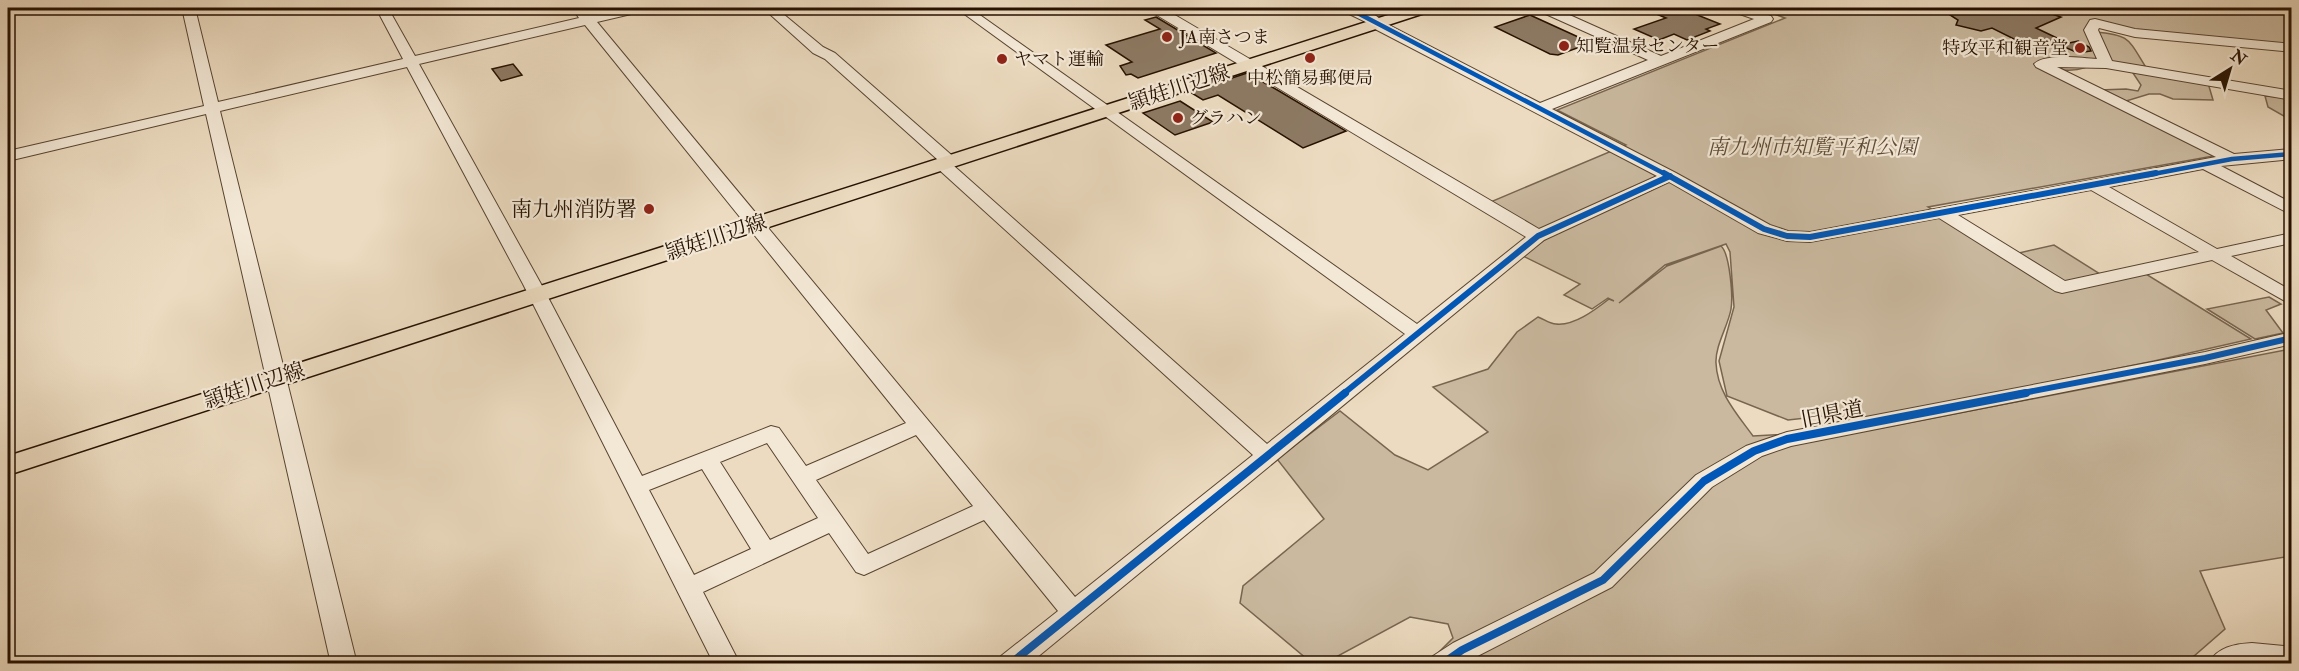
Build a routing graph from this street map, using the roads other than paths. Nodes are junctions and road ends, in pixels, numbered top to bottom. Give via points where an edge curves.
1 (188, 8) edge
2 (382, 8) edge
3 (639, 8) edge
4 (769, 8) edge
5 (962, 8) edge
6 (1155, 8) edge
7 (1348, 8) edge
8 (1425, 8) edge
9 (1544, 8) edge
10 (1736, 8) edge
11 (1750, 8) edge
12 (583, 14) edge
13 (1766, 19) junction
14 (1377, 23) junction
15 (2292, 48) edge
16 (1659, 60) junction
17 (411, 62) junction
18 (1249, 64) junction
19 (2106, 64) junction
20 (2292, 96) edge
21 (212, 107) junction
22 (1539, 108) junction
23 (1106, 111) junction
24 (2292, 154) edge
25 (8, 156) edge
26 (2232, 159) junction
27 (946, 163) junction
28 (2206, 164) junction
29 (1670, 176) junction
30 (2093, 184) junction
31 (2292, 210) edge
32 (1941, 212) junction
33 (755, 224) junction
34 (1538, 236) junction
35 (2292, 238) edge
36 (2214, 255) junction
37 (538, 296) junction
38 (2292, 299) edge
39 (1417, 333) junction
40 (2292, 338) edge
41 (277, 377) junction
42 (920, 425) junction
43 (1267, 456) junction
44 (707, 459) junction
45 (8, 466) edge
46 (802, 477) junction
47 (635, 487) junction
48 (988, 508) junction
49 (832, 522) junction
50 (765, 552) junction
51 (689, 588) junction
52 (1073, 612) junction
53 (2292, 654) edge
54 (344, 663) edge
55 (727, 663) edge
56 (1010, 663) edge
57 (1442, 663) edge
58 (2221, 663) edge

1 - 21 street
2 - 17 street
3 - 12 street
4 - 27 street via 830,56
5 - 23 street
6 - 18 street
7 - 14 street
8 - 14 main road, 頴娃川辺線
9 - 16 street
10 - 13 street
11 - 13 street via 1762,12
12 - 17 street
12 - 33 street
13 - 16 street
14 - 18 main road, 頴娃川辺線
14 - 22 street
15 - 19 street via 2135,33 2095,23 2091,30
16 - 22 street
17 - 21 street
17 - 37 street
18 - 23 main road, 頴娃川辺線
18 - 34 street
19 - 20 street
19 - 26 street via 2041,64
21 - 25 street
21 - 41 street
22 - 29 street
23 - 27 main road, 頴娃川辺線
23 - 39 street
24 - 26 street
26 - 28 street
27 - 33 main road, 頴娃川辺線
27 - 43 street
28 - 30 street
28 - 31 street
29 - 32 street via 1764,229 1786,236 1810,237
29 - 34 street
30 - 32 street
30 - 36 street
32 - 36 street via 2062,287
33 - 37 main road, 頴娃川辺線
33 - 42 street
34 - 39 street
35 - 36 street
36 - 38 street
37 - 41 main road, 頴娃川辺線
37 - 47 street
39 - 43 street
40 - 57 street, 旧県道 via 1787,439 1754,451 1704,481 1603,580
41 - 45 main road, 頴娃川辺線
41 - 54 street
42 - 46 street
42 - 48 street
43 - 52 street
44 - 46 street via 771,433
44 - 47 street
44 - 50 street
46 - 49 street
47 - 51 street
48 - 49 street via 864,566
48 - 52 street
49 - 50 street
50 - 51 street
51 - 55 street
52 - 56 street
53 - 58 street via 2241,654

